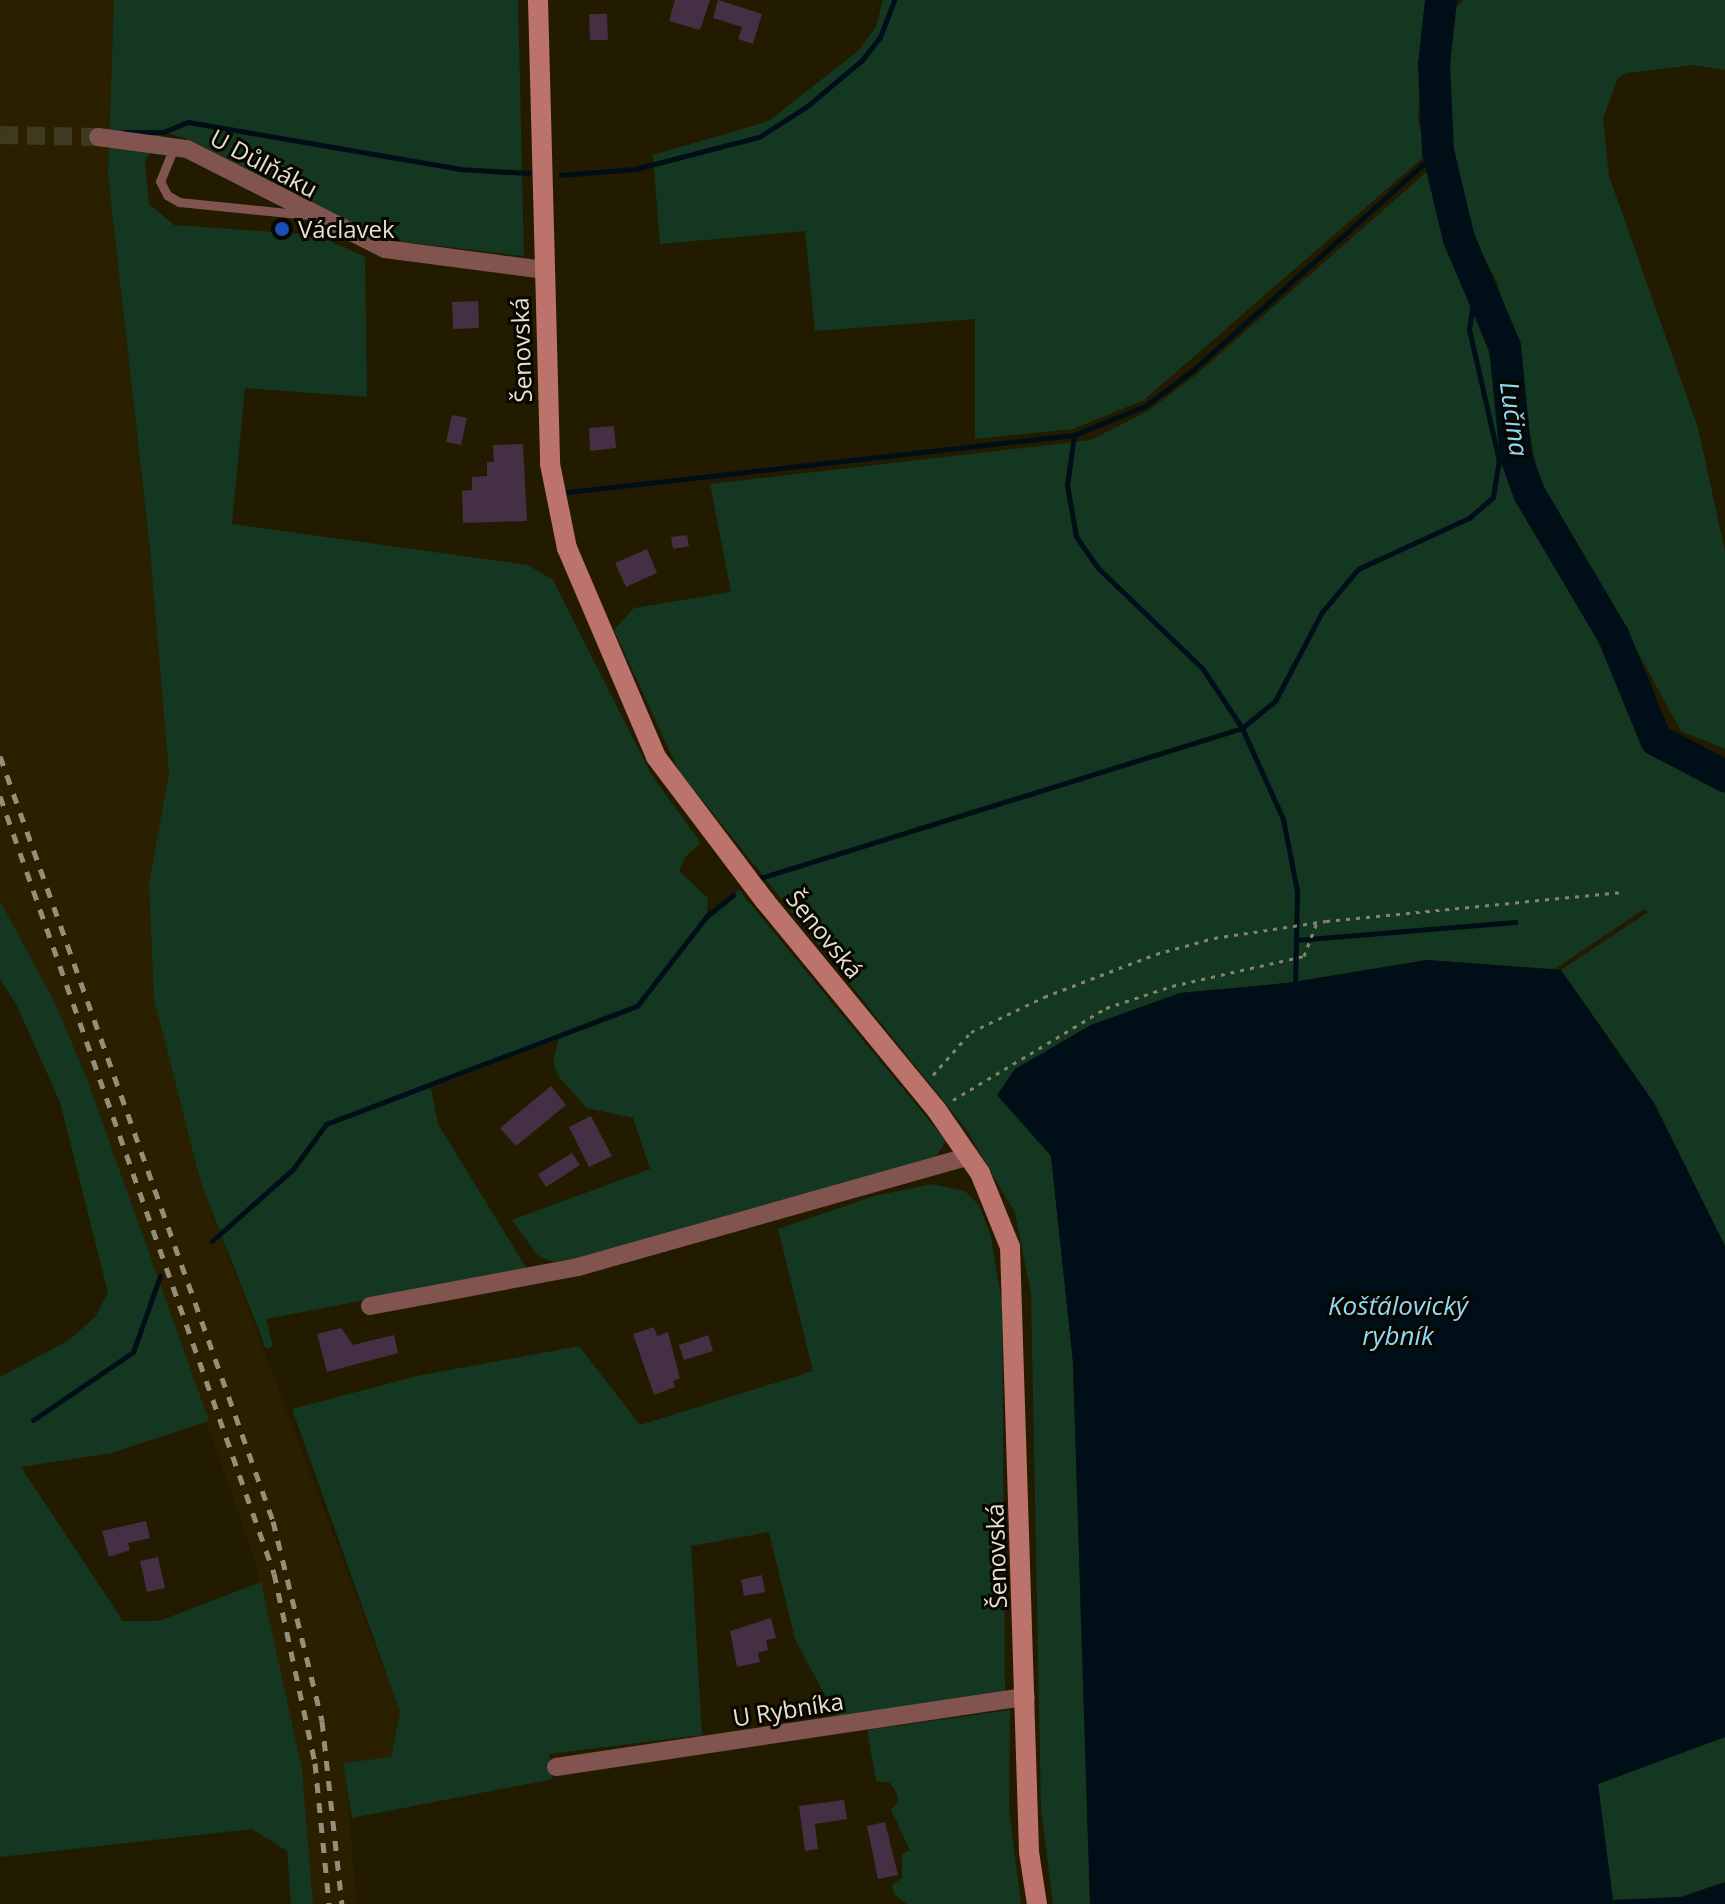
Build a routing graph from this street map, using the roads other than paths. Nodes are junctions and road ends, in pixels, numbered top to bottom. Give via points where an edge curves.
1 (538, 0) edge
2 (98, 137) tunnel mouth
3 (174, 147) junction
4 (310, 215) junction
5 (544, 270) junction
6 (970, 1156) junction
7 (370, 1306) dead end
8 (1026, 1697) junction
9 (556, 1767) dead end
10 (1037, 1904) edge

1 - 5 street, Šenovská
2 - 3 street, U Důlňáku
3 - 4 street, U Důlňáku via 203,156
3 - 4 lane via 160,181 174,200 195,208
4 - 5 street, U Důlňáku via 385,249
5 - 6 street, Šenovská via 554,501 567,548 628,701 688,804
6 - 7 street via 578,1267
6 - 8 street, Šenovská via 998,1209 1015,1278
8 - 9 street, U Rybníka
8 - 10 street, Šenovská via 1029,1852

